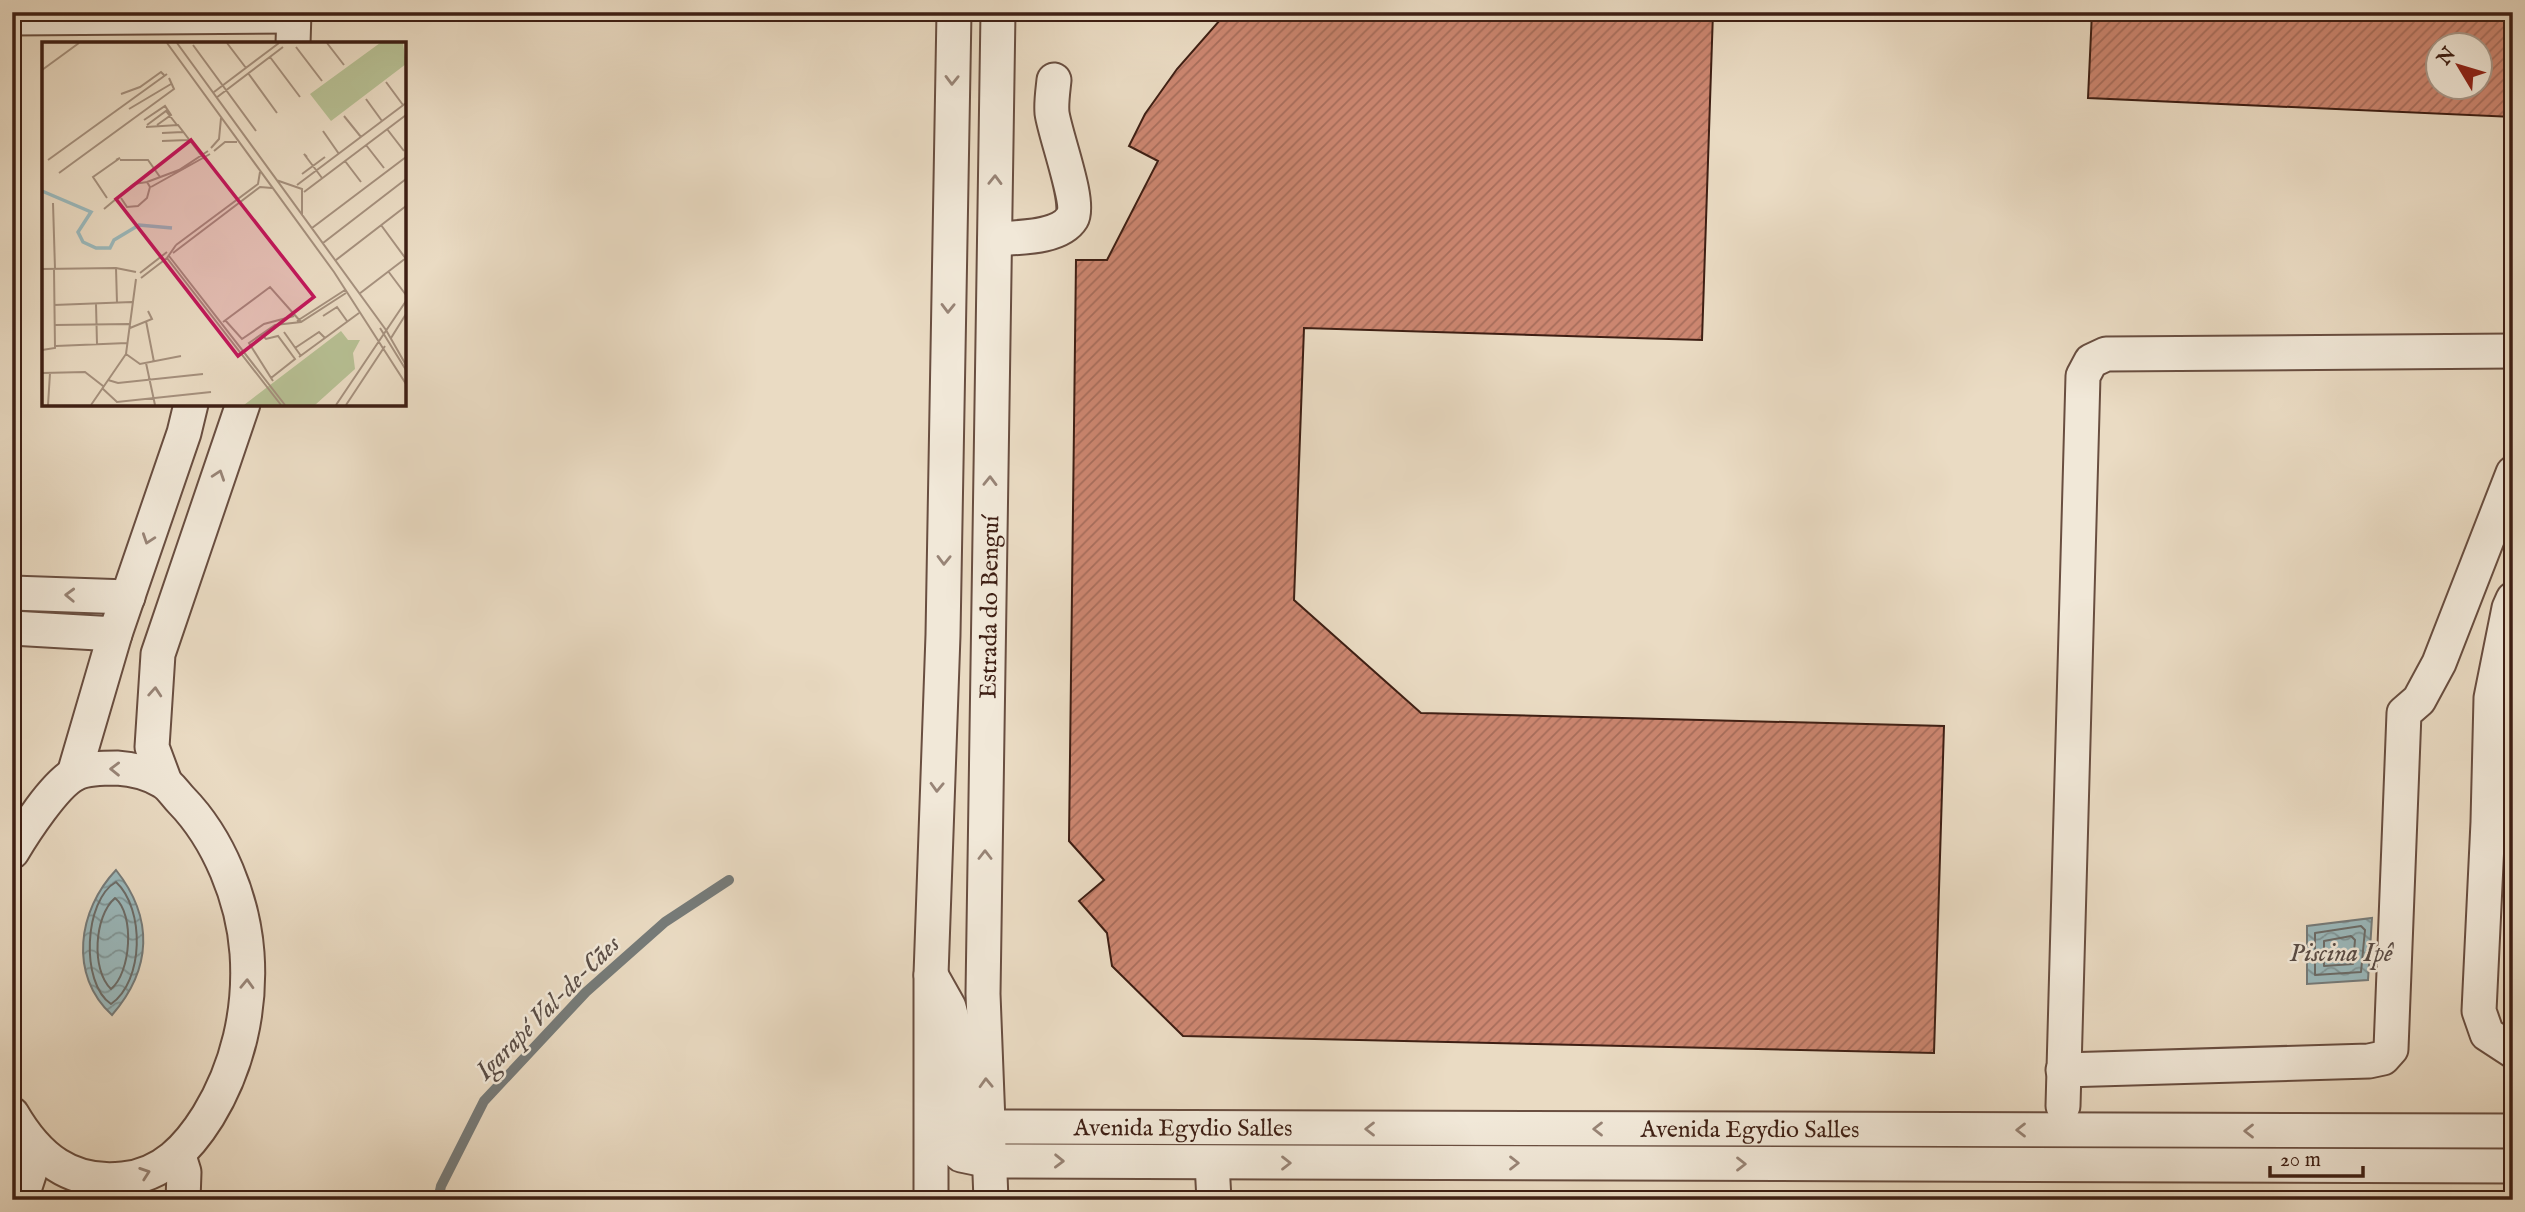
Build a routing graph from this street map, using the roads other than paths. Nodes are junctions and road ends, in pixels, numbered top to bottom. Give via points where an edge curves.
1 (954, 12) edge
2 (998, 12) edge
3 (12, 18) edge
4 (240, 24) edge
5 (294, 24) edge
6 (1054, 80) dead end
7 (995, 239) junction
8 (2513, 351) edge
9 (242, 406) edge
10 (188, 419) edge
11 (231, 441) junction
12 (2513, 473) edge
13 (12, 593) edge
14 (128, 597) junction
15 (2513, 599) edge
16 (12, 628) edge
17 (115, 634) junction
18 (987, 634) junction
19 (943, 635) junction
20 (74, 774) junction
21 (165, 782) junction
22 (2501, 822) edge
23 (12, 852) edge
24 (931, 975) junction
25 (2513, 1051) edge
26 (2063, 1070) junction
27 (2063, 1106) dead end
28 (12, 1114) edge
29 (987, 1127) junction
30 (2513, 1131) edge
31 (37, 1150) junction
32 (179, 1156) junction
33 (990, 1161) junction
34 (1212, 1163) junction
35 (2513, 1167) edge
36 (24, 1200) edge
37 (183, 1200) edge
38 (932, 1200) edge
39 (991, 1200) edge
40 (1214, 1200) edge

1 -> 19 street, Estrada do Benguí
7 -> 2 street, Estrada do Benguí
3 - 4 street
4 - 5 street
6 - 7 street via 1052,110 1075,201 1072,218 1041,236
18 -> 7 street, Estrada do Benguí
8 - 26 street via 2106,354 2091,361 2083,376
9 - 11 street
10 - 11 street
10 -> 14 street
21 -> 11 street via 152,747 158,654
12 - 26 street via 2439,663 2419,700 2404,713 2391,1049 2383,1058 2370,1061
14 -> 13 street
14 - 17 street
15 - 22 street via 2491,698
16 - 17 street
17 - 20 street
18 - 19 street
29 -> 18 street, Estrada do Benguí via 983,994
19 -> 24 street, Estrada do Benguí
21 -> 20 street via 127,769
20 - 23 street via 29,824
32 -> 21 street via 216,1104 239,1045 247,951 242,919 221,859 206,831
22 - 25 street via 2479,1011 2487,1034
24 - 33 street, Avenida Egydio Salles via 949,1007 957,1038 958,1152
24 - 38 street, Estrada do Benguí
26 - 27 street
28 - 31 street
30 -> 29 street, Avenida Egydio Salles
29 - 33 street, Estrada do Benguí
31 -> 32 street via 68,1171 105,1180 145,1175
31 - 36 street
32 - 37 street via 184,1172
33 -> 34 street, Avenida Egydio Salles
33 - 39 street, Estrada do Benguí
34 -> 35 street, Avenida Egydio Salles
34 - 40 street

